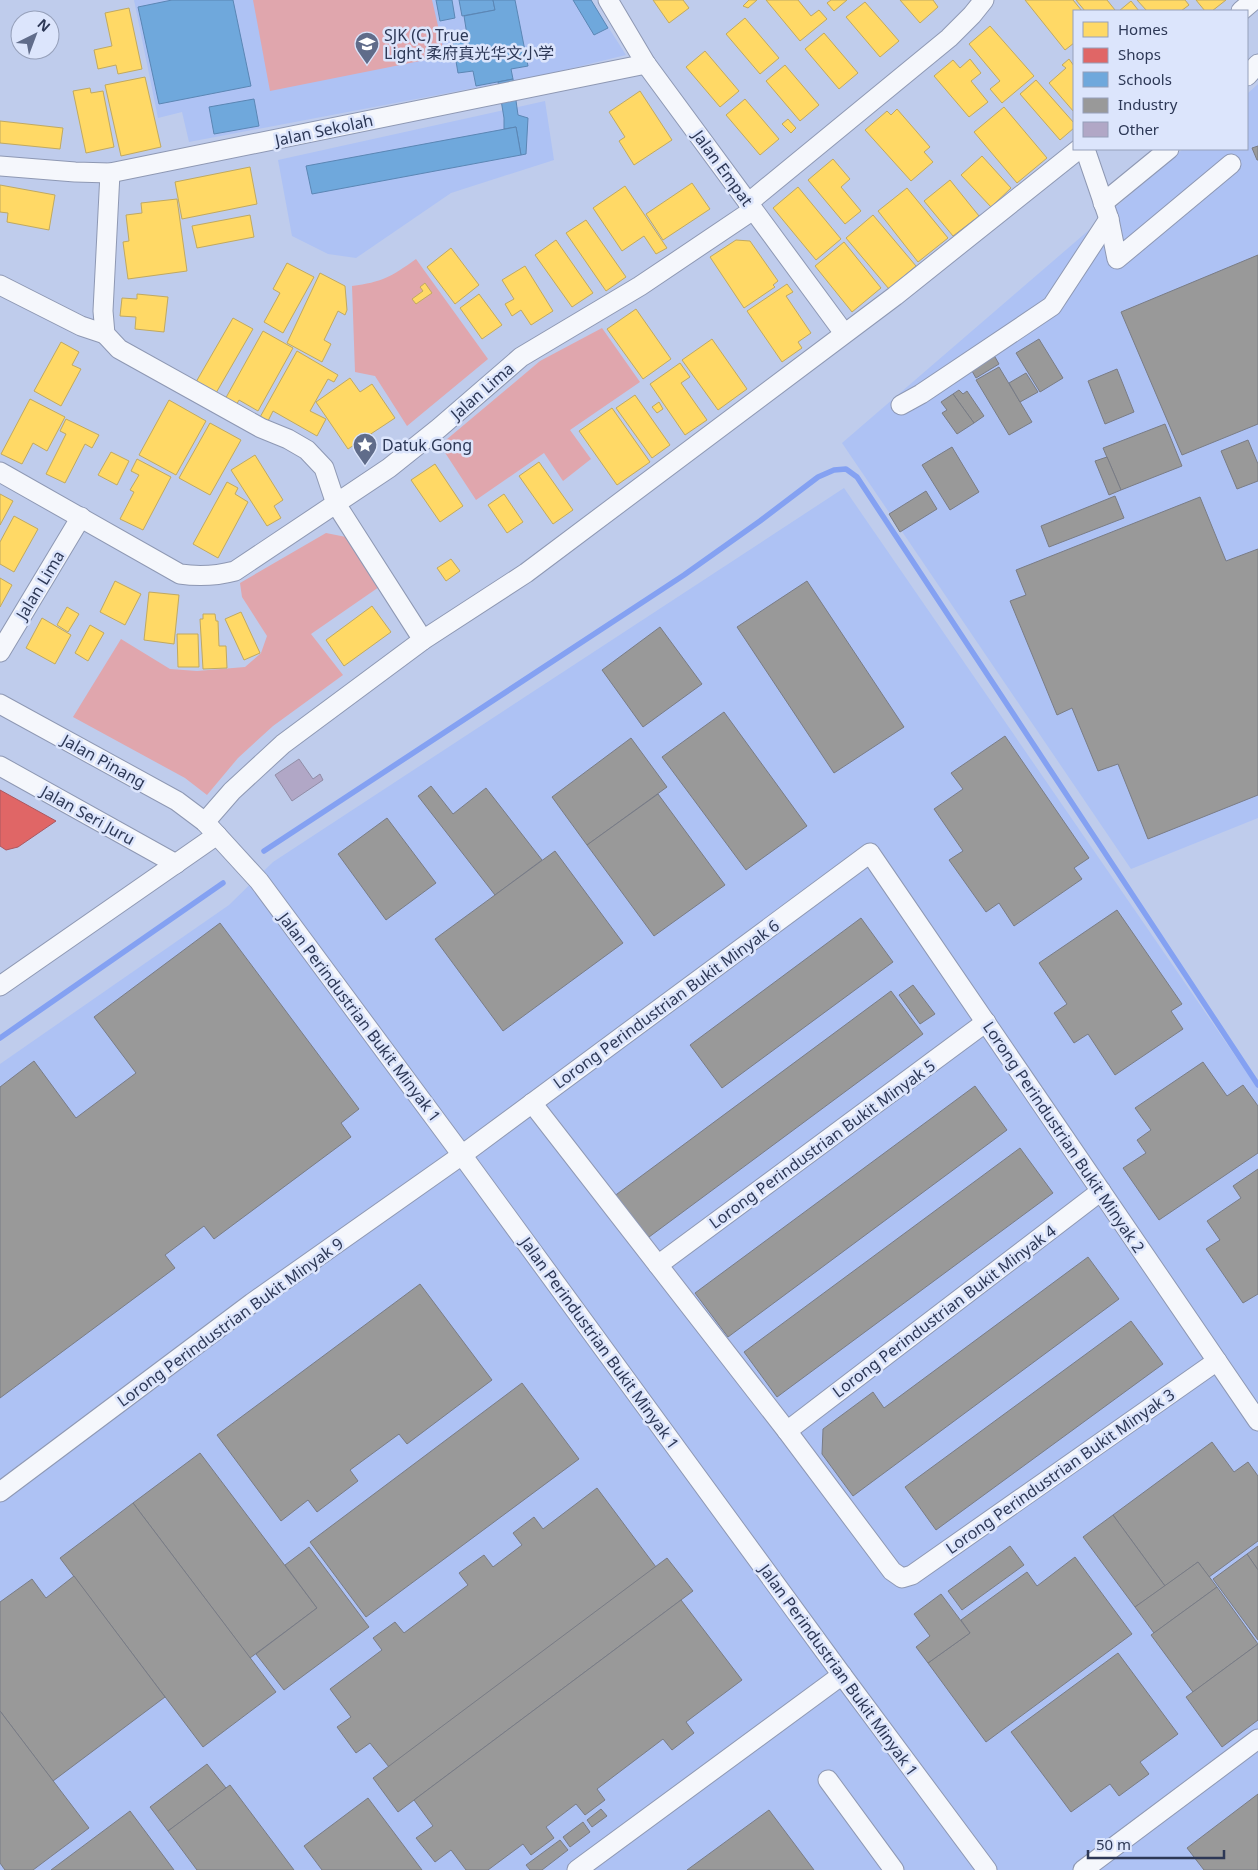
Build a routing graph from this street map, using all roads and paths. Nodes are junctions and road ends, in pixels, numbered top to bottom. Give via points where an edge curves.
1 (608, 0) edge
2 (984, 0) edge
3 (1254, 0) edge
4 (1242, 10) edge
5 (646, 64) junction
6 (1258, 64) edge
7 (1248, 75) edge
8 (1078, 150) edge
9 (1085, 150) edge
10 (1168, 150) edge
11 (1231, 164) dead end
12 (0, 166) edge
13 (110, 174) junction
14 (751, 206) junction
15 (1106, 211) junction
16 (0, 285) edge
17 (844, 333) junction
18 (105, 334) junction
19 (901, 405) dead end
20 (0, 472) edge
21 (336, 504) junction
22 (81, 517) junction
23 (423, 640) junction
24 (0, 652) edge
25 (0, 704) edge
26 (0, 766) edge
27 (211, 829) junction
28 (870, 853) joint
29 (176, 864) junction
30 (0, 986) edge
31 (986, 1022) junction
32 (532, 1103) junction
33 (462, 1155) junction
34 (1101, 1191) junction
35 (658, 1265) junction
36 (1217, 1360) junction
37 (1258, 1421) edge
38 (787, 1430) junction
39 (0, 1492) edge
40 (842, 1675) junction
41 (1258, 1739) edge
42 (828, 1780) dead end
43 (577, 1870) edge
44 (894, 1870) edge
45 (987, 1870) edge
46 (1083, 1870) edge

1 - 5 street, Jalan Empat
2 - 14 street, Jalan Lima via 949,38
3 - 4 street
5 - 13 street, Jalan Sekolah
5 - 14 street, Jalan Empat
6 - 7 street
8 - 17 street
9 - 15 street
10 - 15 street
11 - 15 street via 1117,259
12 - 13 street, Jalan Sekolah
13 - 18 street via 103,311
14 - 17 street, Jalan Empat
14 - 21 street, Jalan Lima via 640,286 521,357 389,468
15 - 19 street via 1052,306
16 - 18 street via 81,326
17 - 23 street via 526,573
18 - 21 street via 119,349 307,450 324,468
20 - 22 street, Jalan Lima
21 - 22 street, Jalan Lima via 235,571 198,577 180,574
21 - 23 street
22 - 24 street, Jalan Lima
23 - 27 street via 283,744 232,791
25 - 27 street, Jalan Pinang via 177,801
26 - 29 street, Jalan Seri Juru
27 - 29 street
27 - 33 street, Jalan Perindustrian Bukit Minyak 1 via 259,881
28 - 31 street, Lorong Perindustrian Bukit Minyak 2
28 - 32 street, Lorong Perindustrian Bukit Minyak 6
29 - 30 street
31 - 34 street, Lorong Perindustrian Bukit Minyak 2
31 - 35 street, Lorong Perindustrian Bukit Minyak 5
32 - 33 street, Lorong Perindustrian Bukit Minyak 6
32 - 35 street
33 - 39 street, Lorong Perindustrian Bukit Minyak 9 via 252,1303
33 - 40 street, Jalan Perindustrian Bukit Minyak 1
34 - 36 street, Lorong Perindustrian Bukit Minyak 2
34 - 38 street, Lorong Perindustrian Bukit Minyak 4
35 - 38 street
36 - 37 street, Lorong Perindustrian Bukit Minyak 2
36 - 38 street, Lorong Perindustrian Bukit Minyak 3 via 912,1575 902,1578 892,1570
40 - 43 street
40 - 45 street, Jalan Perindustrian Bukit Minyak 1
41 - 46 street
42 - 44 street

